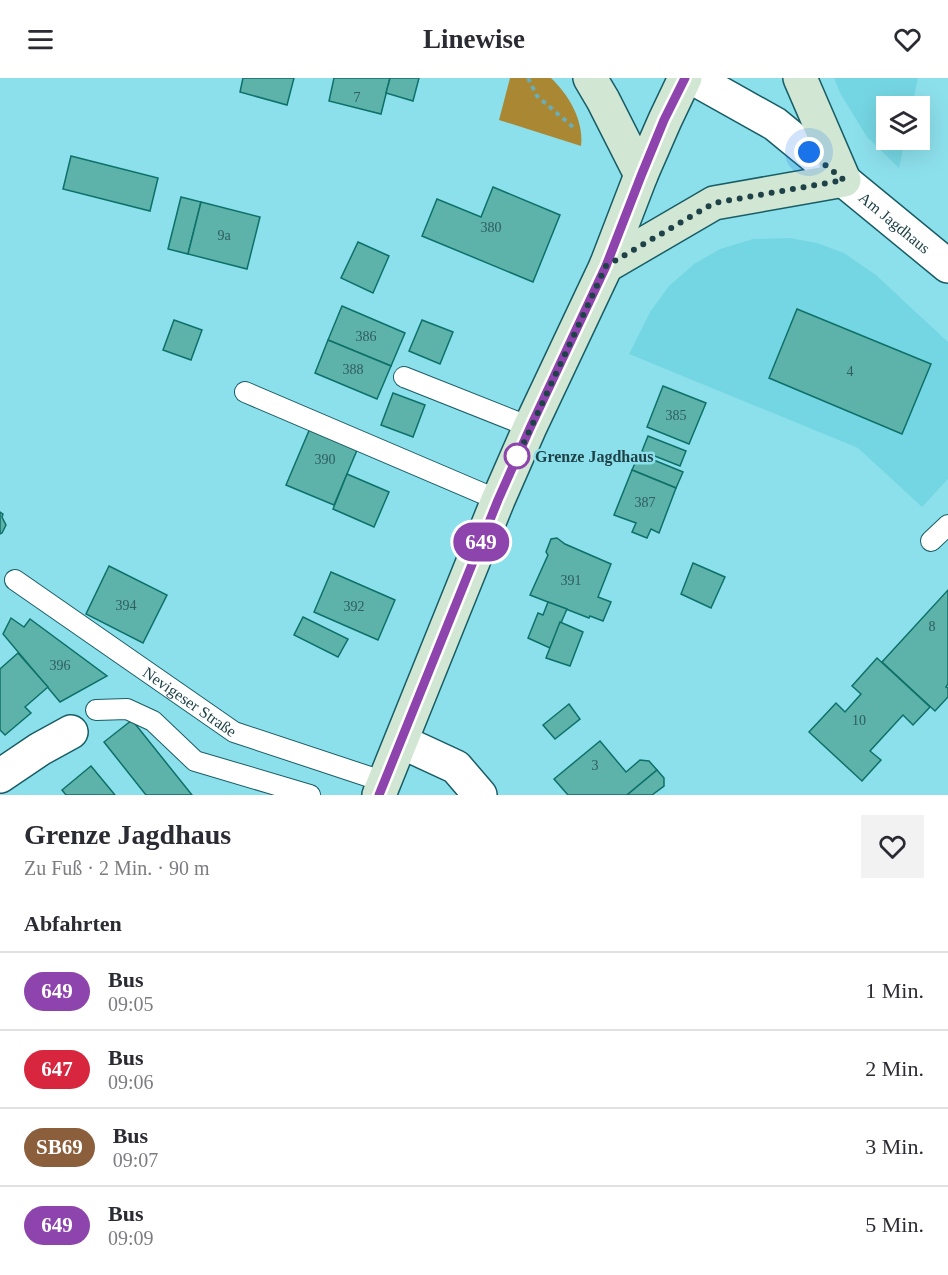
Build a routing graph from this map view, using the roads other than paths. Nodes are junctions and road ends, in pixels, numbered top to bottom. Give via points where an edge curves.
1 (590, 78) edge
2 (685, 78) edge
3 (693, 78) edge
4 (800, 78) edge
5 (641, 176) junction
6 (844, 180) junction
7 (606, 266) junction
8 (948, 267) edge
9 (404, 377) dead end
10 (245, 392) dead end
11 (530, 428) junction
12 (498, 500) junction
13 (948, 525) edge
14 (931, 541) dead end
15 (15, 580) dead end
16 (96, 710) dead end
17 (71, 732) dead end
18 (402, 742) junction
19 (0, 776) edge
20 (382, 788) edge
21 (309, 795) edge
22 (480, 795) edge

1 - 5 main road
2 - 5 main road, Nevigeser Straße
3 - 6 street, Am Jagdhaus via 775,124
4 - 6 main road
5 - 7 main road, Nevigeser Straße
6 - 7 main road via 714,203
6 - 8 street, Am Jagdhaus
7 - 11 main road, Nevigeser Straße
9 - 11 lane
10 - 12 lane
11 - 12 main road, Nevigeser Straße
12 - 18 main road, Nevigeser Straße
13 - 14 lane
15 - 20 lane, Nevigeser Straße via 234,732
16 - 21 lane via 127,709 153,721 195,761
17 - 19 street
18 - 20 main road, Nevigeser Straße
18 - 22 street via 456,767

